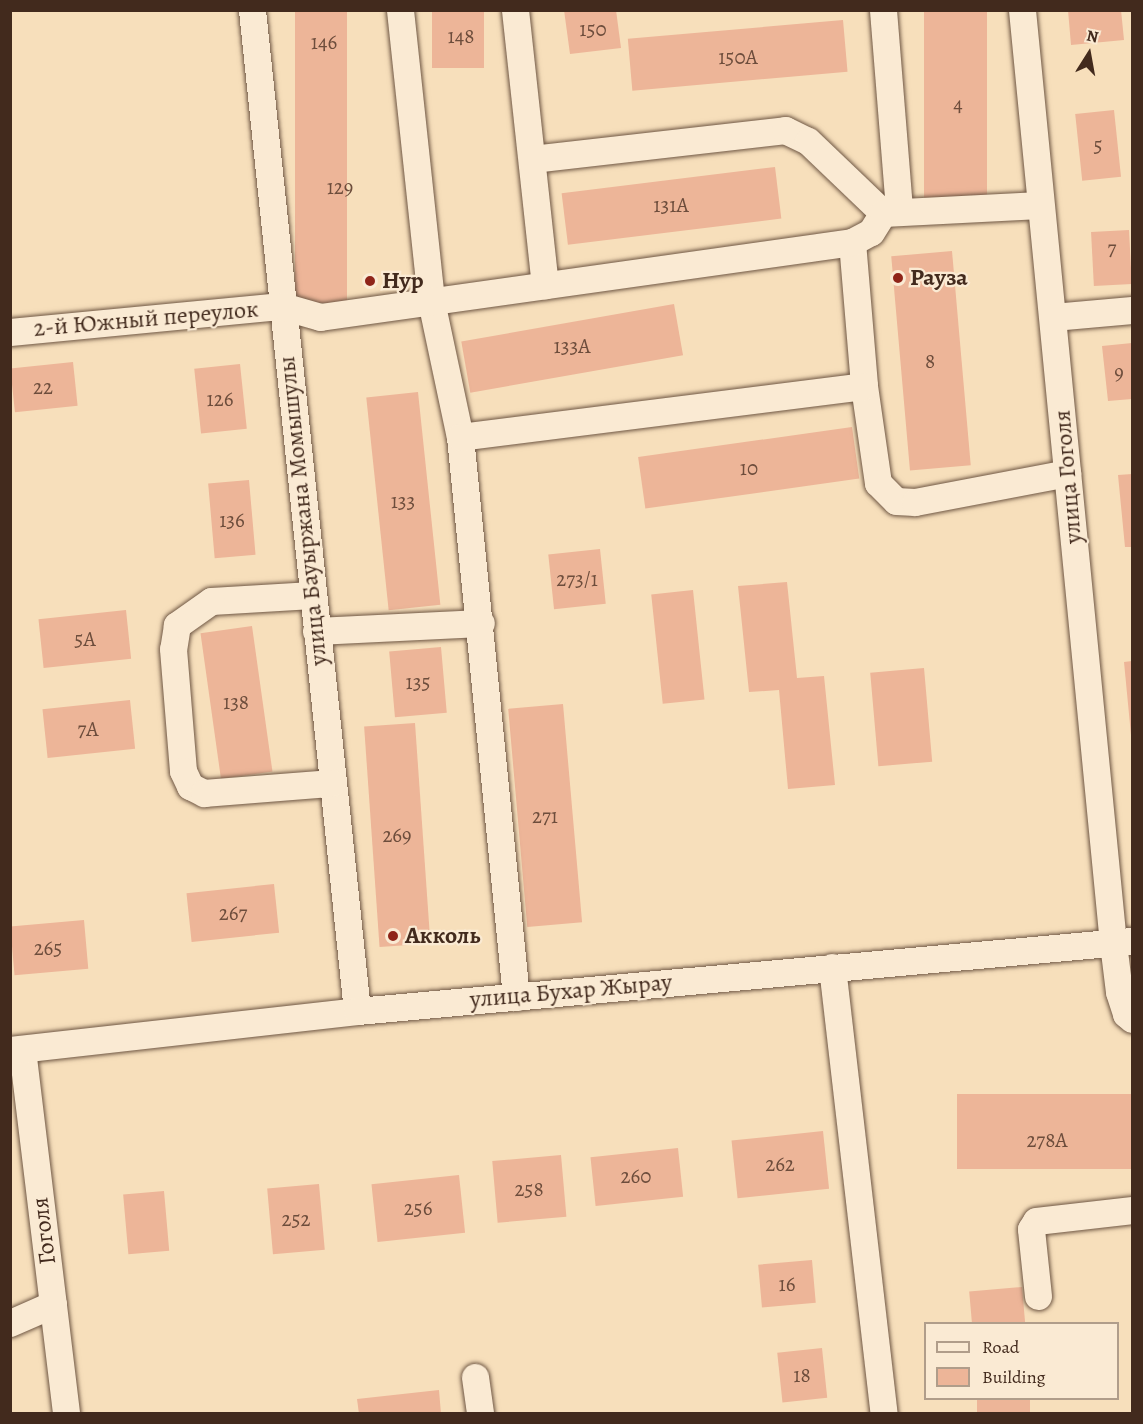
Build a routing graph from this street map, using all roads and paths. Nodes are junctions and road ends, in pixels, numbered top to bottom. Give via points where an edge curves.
1 (252, 10) edge
2 (400, 10) edge
3 (515, 10) edge
4 (883, 10) edge
5 (1022, 10) edge
6 (532, 159) junction
7 (1040, 205) junction
8 (891, 212) junction
9 (852, 242) junction
10 (545, 285) junction
11 (431, 301) junction
12 (282, 306) junction
13 (1132, 310) edge
14 (1053, 317) junction
15 (10, 332) edge
16 (864, 386) junction
17 (460, 437) junction
18 (1067, 473) junction
19 (312, 595) junction
20 (481, 623) junction
21 (316, 631) junction
22 (332, 783) junction
23 (1123, 942) edge
24 (832, 967) junction
25 (516, 997) junction
26 (357, 1011) junction
27 (1132, 1019) edge
28 (16, 1049) edge
29 (1132, 1210) edge
30 (1038, 1296) dead end
31 (53, 1305) junction
32 (10, 1323) edge
33 (476, 1377) dead end
34 (66, 1413) edge
35 (480, 1413) edge
36 (884, 1413) edge

1 - 12 street, улица Бауыржана Момышулы
2 - 11 street
3 - 6 street
4 - 8 street
5 - 7 street, улица Гоголя
6 - 8 street via 785,130 808,141
6 - 10 street
7 - 8 street
7 - 14 street, улица Гоголя
8 - 9 street via 871,232
9 - 10 street
9 - 16 street
10 - 11 street
11 - 12 street via 320,317
11 - 17 street
12 - 15 street, 2-й Южный переулок
12 - 19 street, улица Бауыржана Момышулы
13 - 14 street
14 - 18 street, улица Гоголя
16 - 17 street
16 - 18 street via 878,483 896,501 915,502
17 - 20 street
18 - 23 street, улица Гоголя
19 - 21 street, улица Бауыржана Момышулы
19 - 22 street via 211,601 177,626 173,649 183,771 190,786 204,793
20 - 21 street
20 - 25 street
21 - 22 street, улица Бауыржана Момышулы
22 - 26 street, улица Бауыржана Момышулы
23 - 24 street, улица Бухар Жырау
23 - 27 street via 1119,992 1126,1014
24 - 25 street, улица Бухар Жырау
24 - 36 street
25 - 26 street, улица Бухар Жырау
26 - 28 street, улица Бухар Жырау
28 - 31 street, Гоголя
29 - 30 street via 1036,1221 1031,1229
31 - 32 street
31 - 34 street, Гоголя
33 - 35 street

